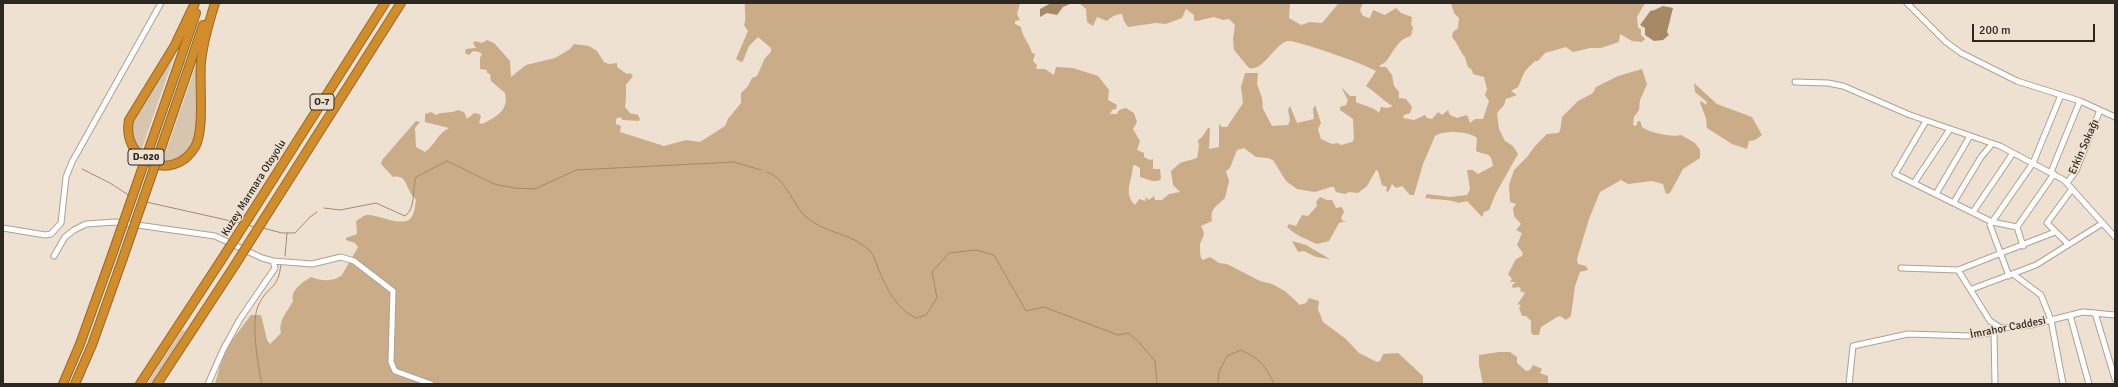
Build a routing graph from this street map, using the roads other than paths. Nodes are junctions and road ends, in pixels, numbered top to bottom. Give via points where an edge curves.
1 (161, 3) edge
2 (195, 3) edge
3 (200, 3) edge
4 (211, 3) edge
5 (216, 3) edge
6 (379, 3) edge
7 (385, 3) edge
8 (401, 3) edge
9 (406, 3) edge
10 (1907, 3) edge
11 (382, 33) junction
12 (365, 35) junction
13 (1795, 82) dead end
14 (2060, 95) junction
15 (2080, 101) junction
16 (2100, 110) junction
17 (2115, 117) edge
18 (1926, 120) junction
19 (1950, 129) junction
20 (1970, 136) junction
21 (1992, 144) junction
22 (2013, 153) junction
23 (2033, 164) junction
24 (2052, 173) junction
25 (1914, 183) junction
26 (2067, 184) junction
27 (2072, 189) junction
28 (1936, 194) junction
29 (1954, 202) junction
30 (1973, 212) junction
31 (1992, 222) junction
32 (2103, 223) junction
33 (2017, 227) junction
34 (3, 228) edge
35 (2055, 232) junction
36 (2115, 237) edge
37 (2068, 244) junction
38 (2022, 246) junction
39 (2000, 253) junction
40 (54, 256) dead end
41 (273, 261) junction
42 (1900, 268) dead end
43 (1958, 270) junction
44 (2011, 275) junction
45 (1972, 289) junction
46 (2095, 313) junction
47 (2070, 315) junction
48 (2115, 315) edge
49 (2051, 320) junction
50 (2000, 328) junction
51 (1994, 332) junction
52 (2115, 379) edge
53 (63, 384) edge
54 (75, 384) edge
55 (140, 384) edge
56 (157, 384) edge
57 (208, 384) edge
58 (431, 384) edge
59 (1849, 384) edge
60 (1995, 384) edge
61 (2063, 384) edge
62 (2089, 384) edge

1 - 34 street via 72,162 66,177 61,222 56,230 45,235
2 - 5 highway via 176,45 129,120 128,130 132,146 140,156 153,163 167,166 178,163 190,154 198,140 201,61 204,41
3 - 53 highway, D-020, bridge via 80,344
4 - 54 highway, D-020, bridge via 92,345
6 - 12 highway
7 - 12 highway, Kuzey Marmara Otoyolu / O-7
8 - 11 highway, O-7
9 - 11 highway
10 - 14 street via 1946,42 1961,52 2018,81
11 - 56 highway, O-7, bridge
12 - 55 highway, Kuzey Marmara Otoyolu / O-7, bridge
13 - 18 street via 1843,86
14 - 15 street
14 - 23 street
15 - 16 street
15 - 24 street
16 - 17 street
16 - 26 street, Erkin Sokağı via 2076,171
18 - 19 street
18 - 25 street via 1895,174
19 - 20 street
19 - 25 street
20 - 21 street
20 - 28 street
21 - 22 street
21 - 29 street via 1981,157
22 - 23 street
22 - 30 street
23 - 24 street
23 - 31 street
24 - 26 street
24 - 33 street
25 - 28 street
26 - 27 street
27 - 32 street
27 - 35 street via 2047,223
28 - 29 street
29 - 30 street
30 - 31 street
31 - 33 street
31 - 39 street via 1990,225
32 - 36 street
32 - 37 street
33 - 38 street
35 - 37 street
35 - 38 street
37 - 44 street via 2036,265
38 - 39 street
39 - 43 street
39 - 44 street
40 - 41 street via 65,237 74,230 86,224 116,222 214,236
41 - 57 street via 275,268 240,319
41 - 58 street via 312,264 341,257 354,261 393,291 391,362 395,371
42 - 43 street
43 - 45 street
44 - 45 street
44 - 49 street via 2041,295
45 - 50 street via 1990,321
46 - 47 street, İmrahor Caddesi
46 - 48 street, İmrahor Caddesi
46 - 52 street
47 - 49 street, İmrahor Caddesi
47 - 62 street
49 - 50 street, İmrahor Caddesi
49 - 61 street
50 - 51 street, İmrahor Caddesi
51 - 59 street, İmrahor Caddesi via 1970,336 1908,334 1853,346
51 - 60 street

